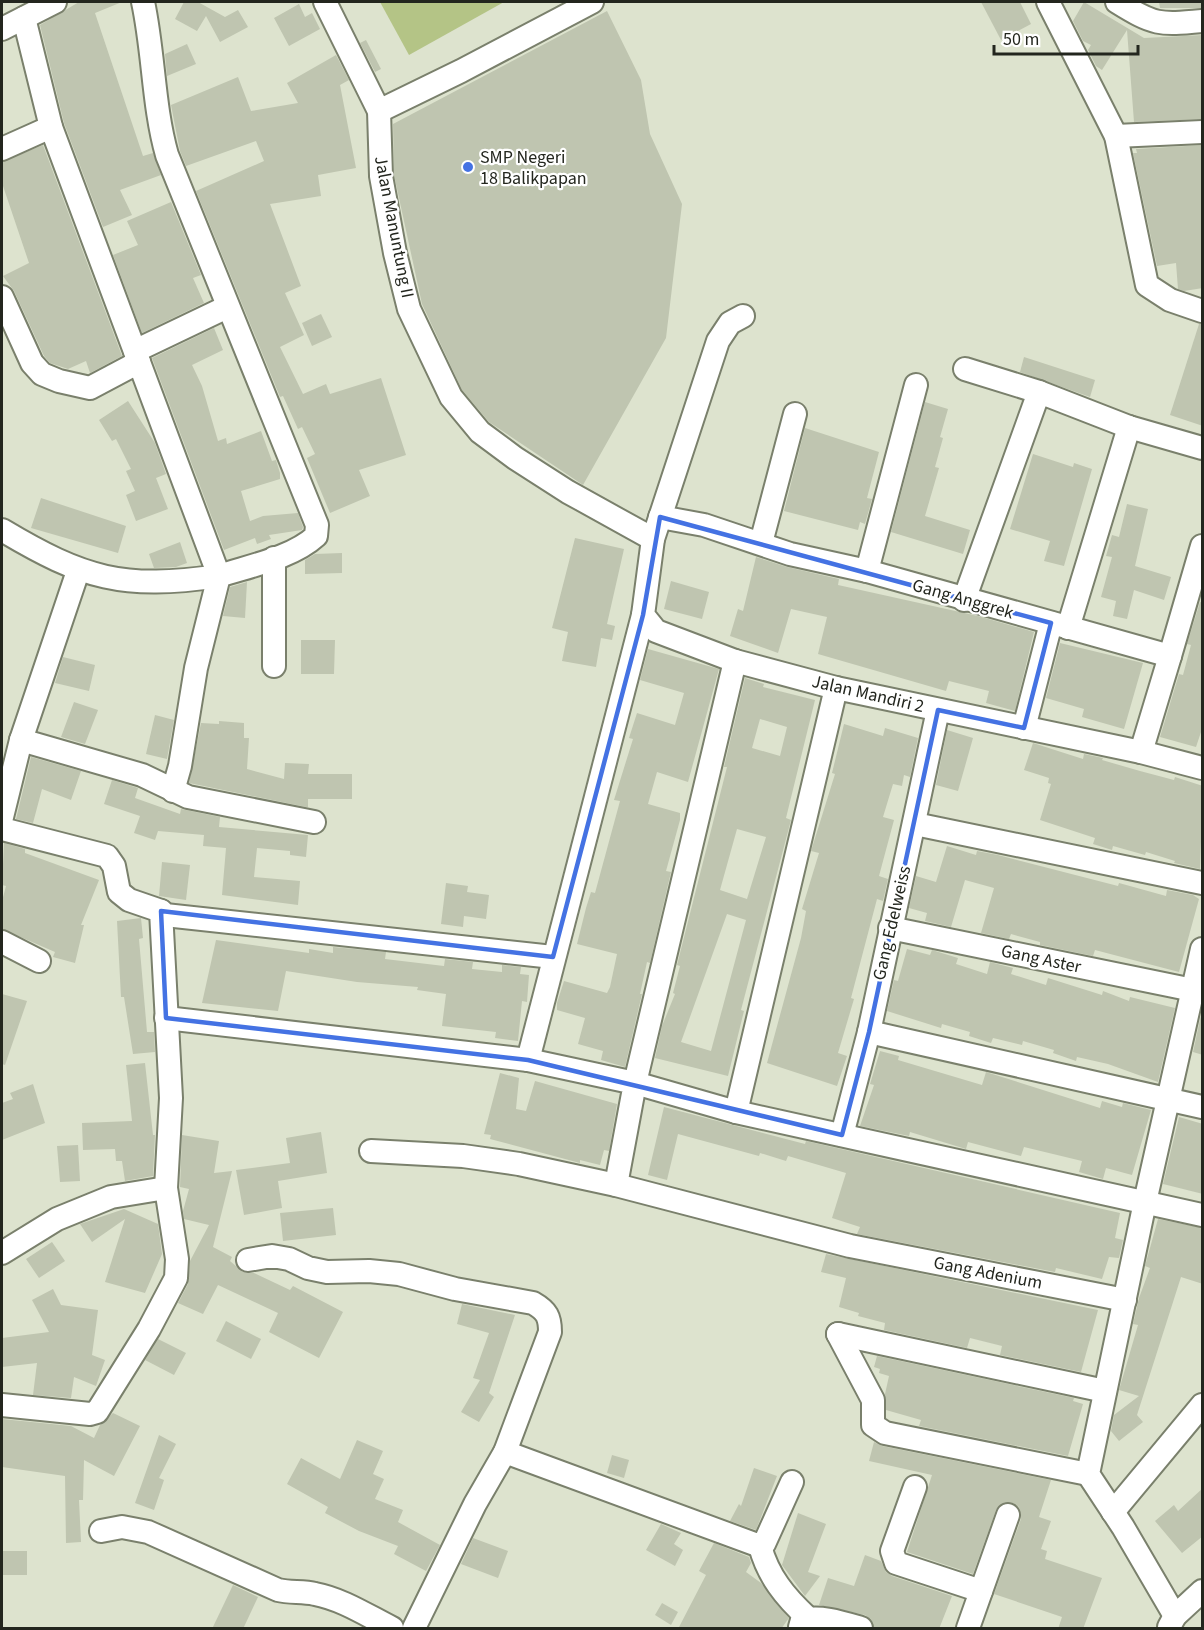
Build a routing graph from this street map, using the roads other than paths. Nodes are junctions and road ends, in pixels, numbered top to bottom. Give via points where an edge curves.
1 (55, 2) edge
2 (143, 2) edge
3 (324, 2) edge
4 (592, 2) edge
5 (1048, 2) edge
6 (1117, 2) edge
7 (24, 18) junction
8 (1203, 21) edge
9 (2, 29) edge
10 (379, 111) junction
11 (51, 127) junction
12 (1203, 132) edge
13 (1116, 136) junction
14 (2, 149) edge
15 (2, 297) edge
16 (227, 307) junction
17 (1203, 311) edge
18 (743, 316) dead end
19 (137, 356) junction
20 (965, 369) dead end
21 (916, 385) dead end
22 (1039, 392) junction
23 (795, 414) dead end
24 (1129, 427) junction
25 (1203, 448) edge
26 (660, 517) junction
27 (2, 530) edge
28 (653, 539) junction
29 (761, 543) junction
30 (1203, 546) edge
31 (274, 558) junction
32 (78, 571) junction
33 (867, 571) junction
34 (219, 576) junction
35 (964, 600) junction
36 (643, 615) junction
37 (1059, 626) junction
38 (1170, 656) junction
39 (735, 661) junction
40 (274, 666) dead end
41 (836, 688) junction
42 (938, 710) junction
43 (1024, 728) junction
44 (21, 740) junction
45 (1141, 752) junction
46 (1203, 768) edge
47 (173, 791) junction
48 (2, 818) edge
49 (314, 822) dead end
50 (915, 824) junction
51 (2, 829) edge
52 (1203, 883) edge
53 (161, 911) junction
54 (890, 928) junction
55 (2, 942) edge
56 (1203, 949) edge
57 (554, 957) junction
58 (39, 961) dead end
59 (1193, 990) junction
60 (166, 1017) junction
61 (869, 1032) junction
62 (528, 1060) junction
63 (635, 1083) junction
64 (1168, 1100) junction
65 (1203, 1107) edge
66 (736, 1112) junction
67 (842, 1135) junction
68 (371, 1151) dead end
69 (616, 1185) junction
70 (166, 1188) junction
71 (1145, 1202) junction
72 (1203, 1215) edge
73 (2, 1253) edge
74 (248, 1260) dead end
75 (1125, 1300) junction
76 (1105, 1391) junction
77 (2, 1405) edge
78 (1203, 1405) edge
79 (505, 1452) junction
80 (1088, 1474) junction
81 (792, 1482) dead end
82 (915, 1487) dead end
83 (1113, 1512) junction
84 (1008, 1515) dead end
85 (101, 1531) dead end
86 (760, 1546) junction
87 (981, 1591) junction
88 (1203, 1591) edge
89 (1172, 1622) edge
90 (801, 1624) edge
91 (392, 1629) edge
92 (414, 1629) edge
93 (861, 1629) edge
94 (968, 1629) edge

1 - 7 street
2 - 16 street via 155,67 157,122
3 - 10 street
4 - 10 street
5 - 13 street
6 - 8 street via 1147,21 1162,25
7 - 9 street
7 - 11 street
10 - 28 street, Jalan Manuntung II via 381,176 395,253 410,309 451,397 480,432 515,458
11 - 14 street
11 - 19 street
12 - 13 street
13 - 17 street via 1147,285 1170,300
15 - 19 street via 32,363 42,374 90,388
16 - 19 street
16 - 31 street via 317,525 316,536 310,542
18 - 26 street via 730,323 718,341
19 - 34 street
20 - 22 street
21 - 33 street
22 - 24 street
22 - 35 street
23 - 29 street
24 - 25 street
24 - 37 street
26 - 28 street
26 - 29 street, Gang Anggrek via 704,525
27 - 32 street
28 - 36 street
29 - 33 street, Gang Anggrek via 790,554
30 - 38 street
31 - 34 street
31 - 40 street
32 - 34 street via 149,582
32 - 44 street
33 - 35 street, Gang Anggrek
34 - 47 street via 196,668
35 - 37 street, Gang Anggrek
36 - 39 street, Jalan Mandiri 2 via 656,631
36 - 57 street
37 - 38 street, Gang Anggrek
37 - 43 street
38 - 45 street
39 - 41 street, Jalan Mandiri 2
39 - 63 street
41 - 42 street, Jalan Mandiri 2
41 - 66 street
42 - 43 street, Jalan Mandiri 2
42 - 50 street, Gang Edelweiss
43 - 45 street, Jalan Mandiri 2
44 - 47 street via 142,775
44 - 48 street
45 - 46 street, Jalan Mandiri 2
47 - 49 street
50 - 52 street
50 - 54 street, Gang Edelweiss
51 - 53 street via 107,856 114,866 119,892 129,900
53 - 57 street via 165,915
53 - 60 street
54 - 59 street, Gang Aster
54 - 61 street, Gang Edelweiss
55 - 58 street
56 - 59 street
57 - 62 street
59 - 64 street
60 - 62 street
60 - 70 street via 171,1098
61 - 64 street
61 - 67 street, Gang Edelweiss
62 - 63 street
63 - 66 street
63 - 69 street
64 - 65 street
64 - 71 street
66 - 67 street
67 - 71 street
68 - 69 street, Gang Adenium via 463,1156
69 - 75 street, Gang Adenium via 850,1246
70 - 73 street via 111,1197 57,1218
70 - 77 street via 177,1259 176,1278 102,1407 90,1414
71 - 72 street
71 - 75 street
74 - 79 street via 272,1256 327,1272 399,1274 533,1303 544,1309 550,1319 550,1332
75 - 76 street
76 - 80 street
76 - 80 street via 838,1334 873,1400 873,1425 885,1433
78 - 83 street
79 - 86 street
79 - 92 street
80 - 83 street
81 - 86 street
82 - 87 street via 892,1557 896,1563
83 - 89 street
84 - 87 street
85 - 91 street via 122,1527 148,1532 278,1590 330,1598
86 - 90 street via 766,1567
87 - 94 street
88 - 89 street
90 - 93 street via 840,1622

